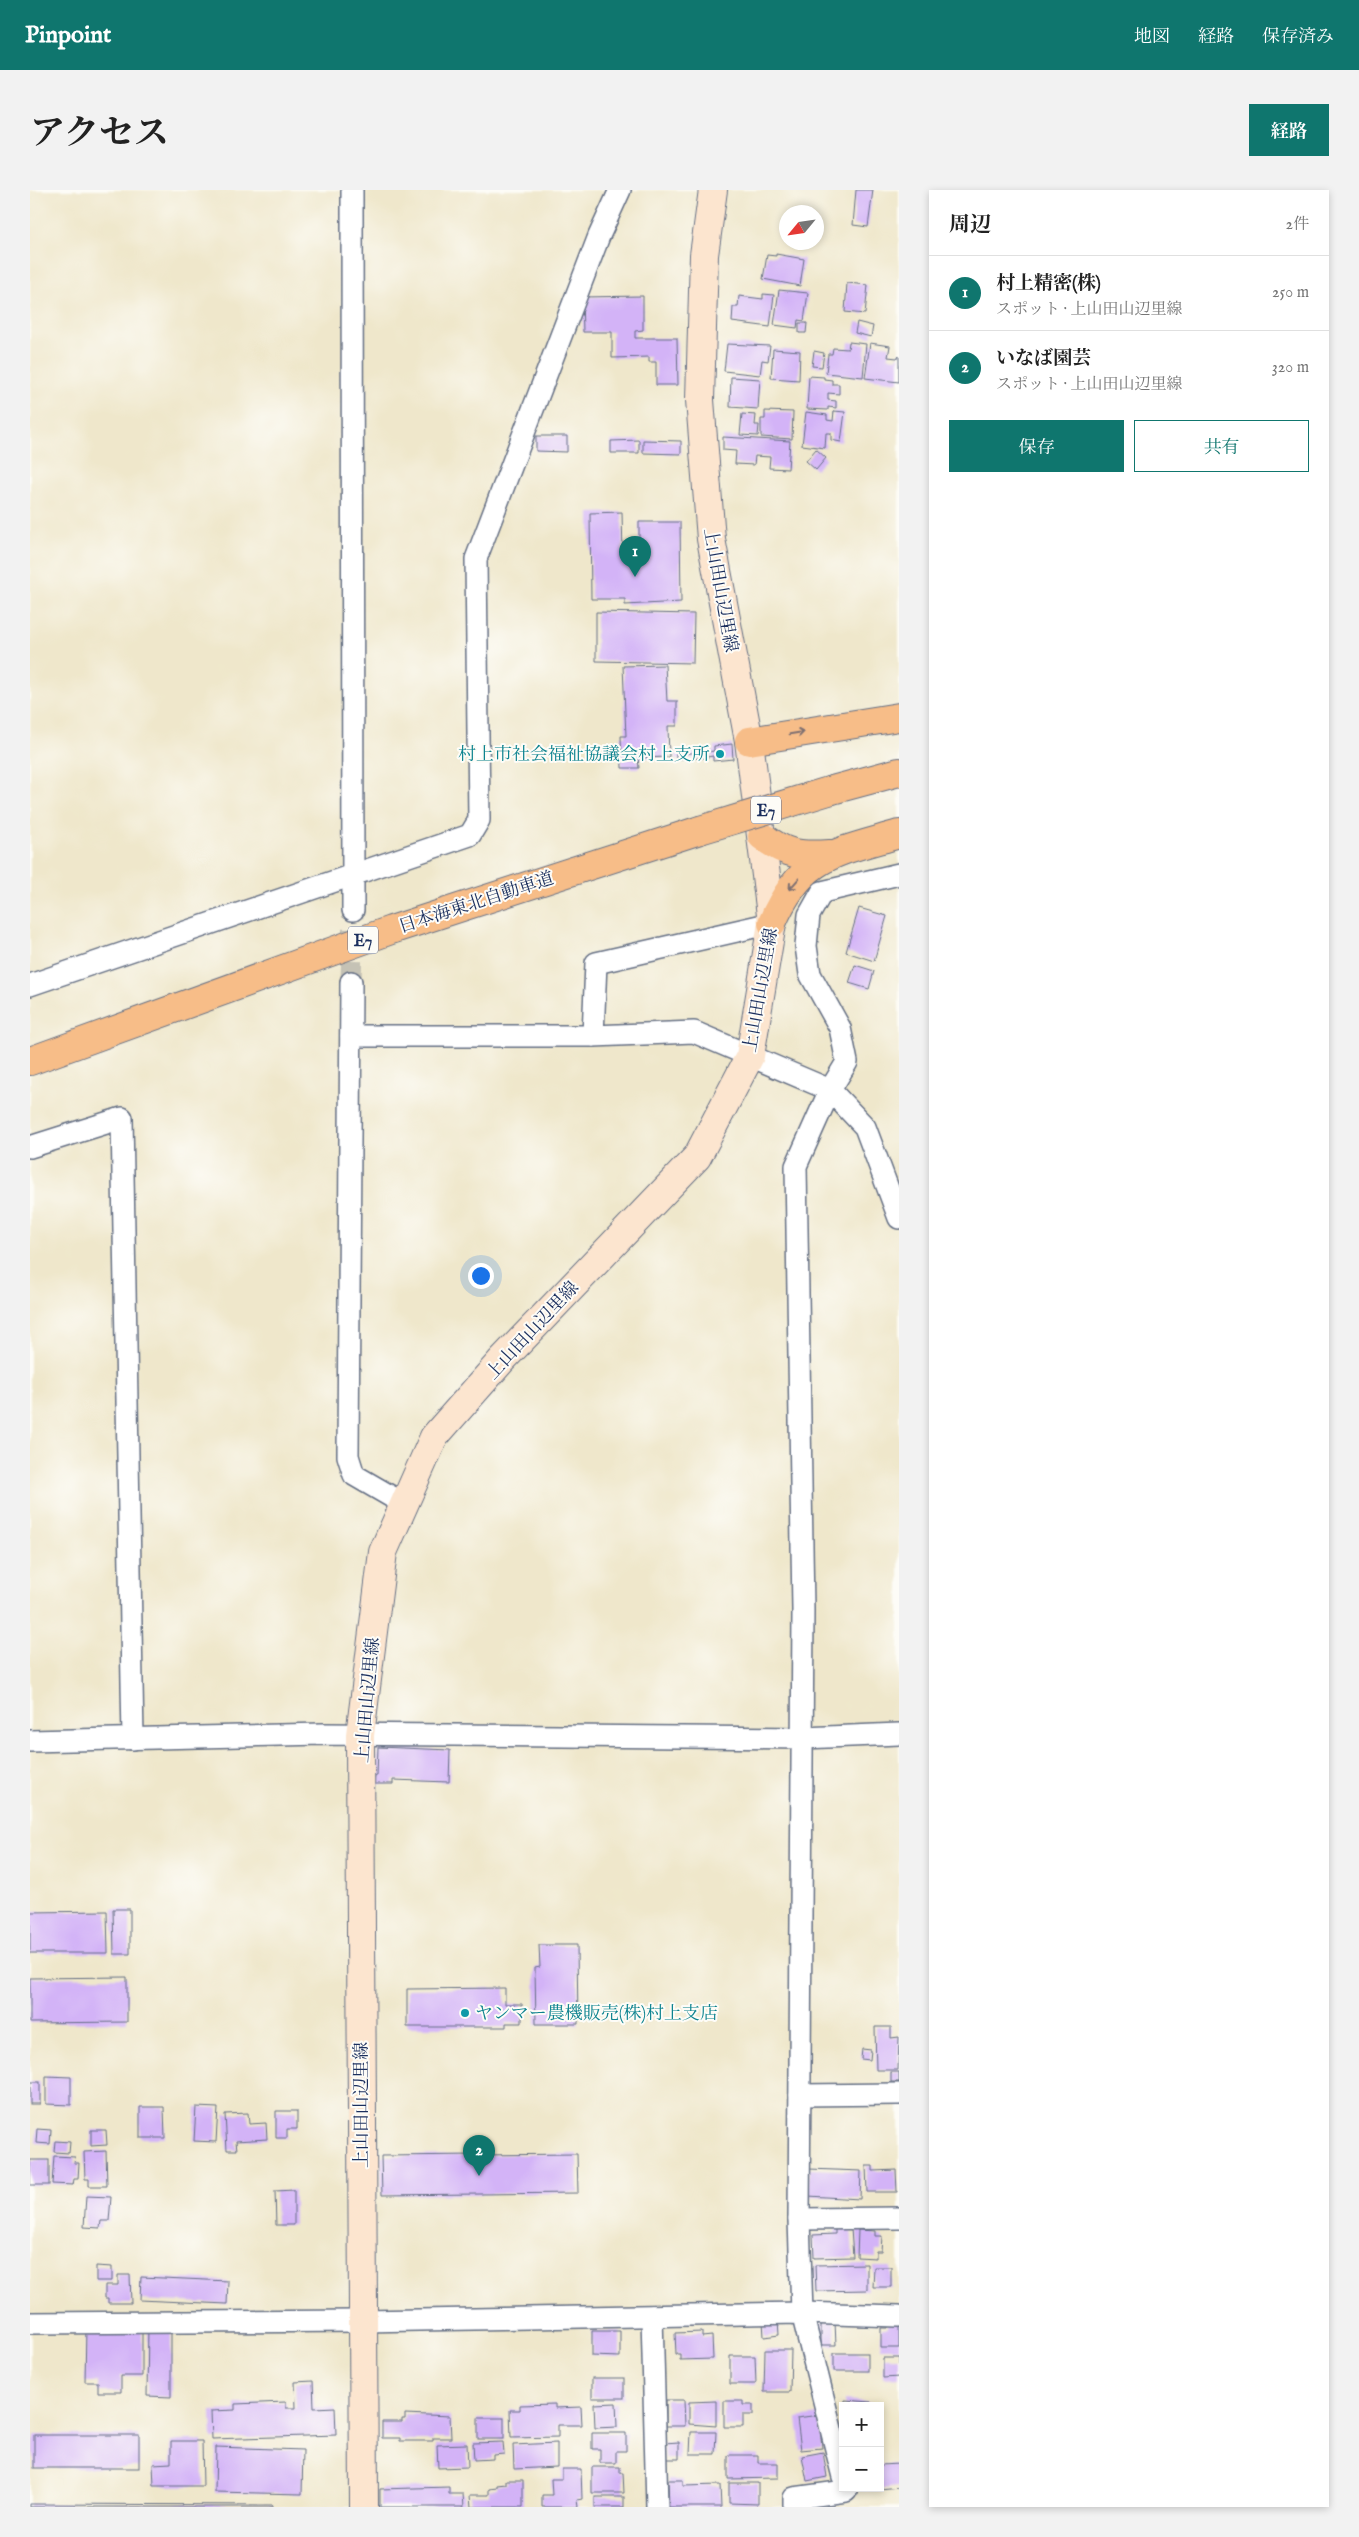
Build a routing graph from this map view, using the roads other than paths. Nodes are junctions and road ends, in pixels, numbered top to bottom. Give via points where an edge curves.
1 (352, 190) edge
2 (620, 190) edge
3 (713, 190) edge
4 (899, 717) edge
5 (749, 741) junction
6 (899, 772) edge
7 (899, 834) edge
8 (762, 836) junction
9 (830, 854) junction
10 (899, 874) edge
11 (351, 876) junction
12 (352, 910) tunnel mouth
13 (772, 923) junction
14 (352, 982) tunnel mouth
15 (30, 985) edge
16 (351, 1036) junction
17 (593, 1036) junction
18 (750, 1056) junction
19 (30, 1061) edge
20 (830, 1090) junction
21 (30, 1148) edge
22 (899, 1218) edge
23 (404, 1504) junction
24 (899, 1734) edge
25 (360, 1735) junction
26 (803, 1738) junction
27 (133, 1739) junction
28 (30, 1741) edge
29 (899, 2094) edge
30 (800, 2095) junction
31 (899, 2218) edge
32 (799, 2219) junction
33 (802, 2313) junction
34 (652, 2316) junction
35 (899, 2316) edge
36 (363, 2321) junction
37 (30, 2323) edge
38 (839, 2463) edge
39 (839, 2492) edge
40 (364, 2507) edge
41 (657, 2507) edge
42 (794, 2507) edge

1 - 11 street
2 - 11 street via 599,236 476,558 479,820 470,835
3 - 5 main road, 上山田山辺里線 via 704,255 700,400 710,539
5 -> 4 highway
5 - 8 main road, 上山田山辺里線
6 - 19 highway, 日本海東北自動車道 / E7, bridge via 700,830 391,930
7 - 9 highway
8 - 9 highway via 778,848 802,856
8 - 13 main road, 上山田山辺里線
9 -> 13 highway via 790,887
10 - 20 street via 822,892 809,915 806,946 810,974 840,1028 847,1062
11 - 12 street
11 - 15 street
13 - 17 street via 596,963
13 - 18 main road, 上山田山辺里線
14 - 16 street
16 - 17 street
16 - 23 street via 348,1456 354,1475
17 - 18 street via 694,1032
18 - 20 street
18 - 23 main road, 上山田山辺里線 via 697,1157 502,1360 434,1437
20 - 22 street via 865,1127
20 - 26 street via 796,1166
21 - 27 street via 122,1118
23 - 25 main road, 上山田山辺里線 via 383,1552
24 - 26 street
25 - 26 street
25 - 27 street
25 - 36 main road, 上山田山辺里線
26 - 30 street
27 - 28 street
29 - 30 street
30 - 32 street
31 - 32 street
32 - 33 street
33 - 34 street
33 - 35 street
33 - 38 street
34 - 36 street
34 - 41 street
36 - 37 street
36 - 40 main road, 上山田山辺里線
39 - 42 street via 794,2498

